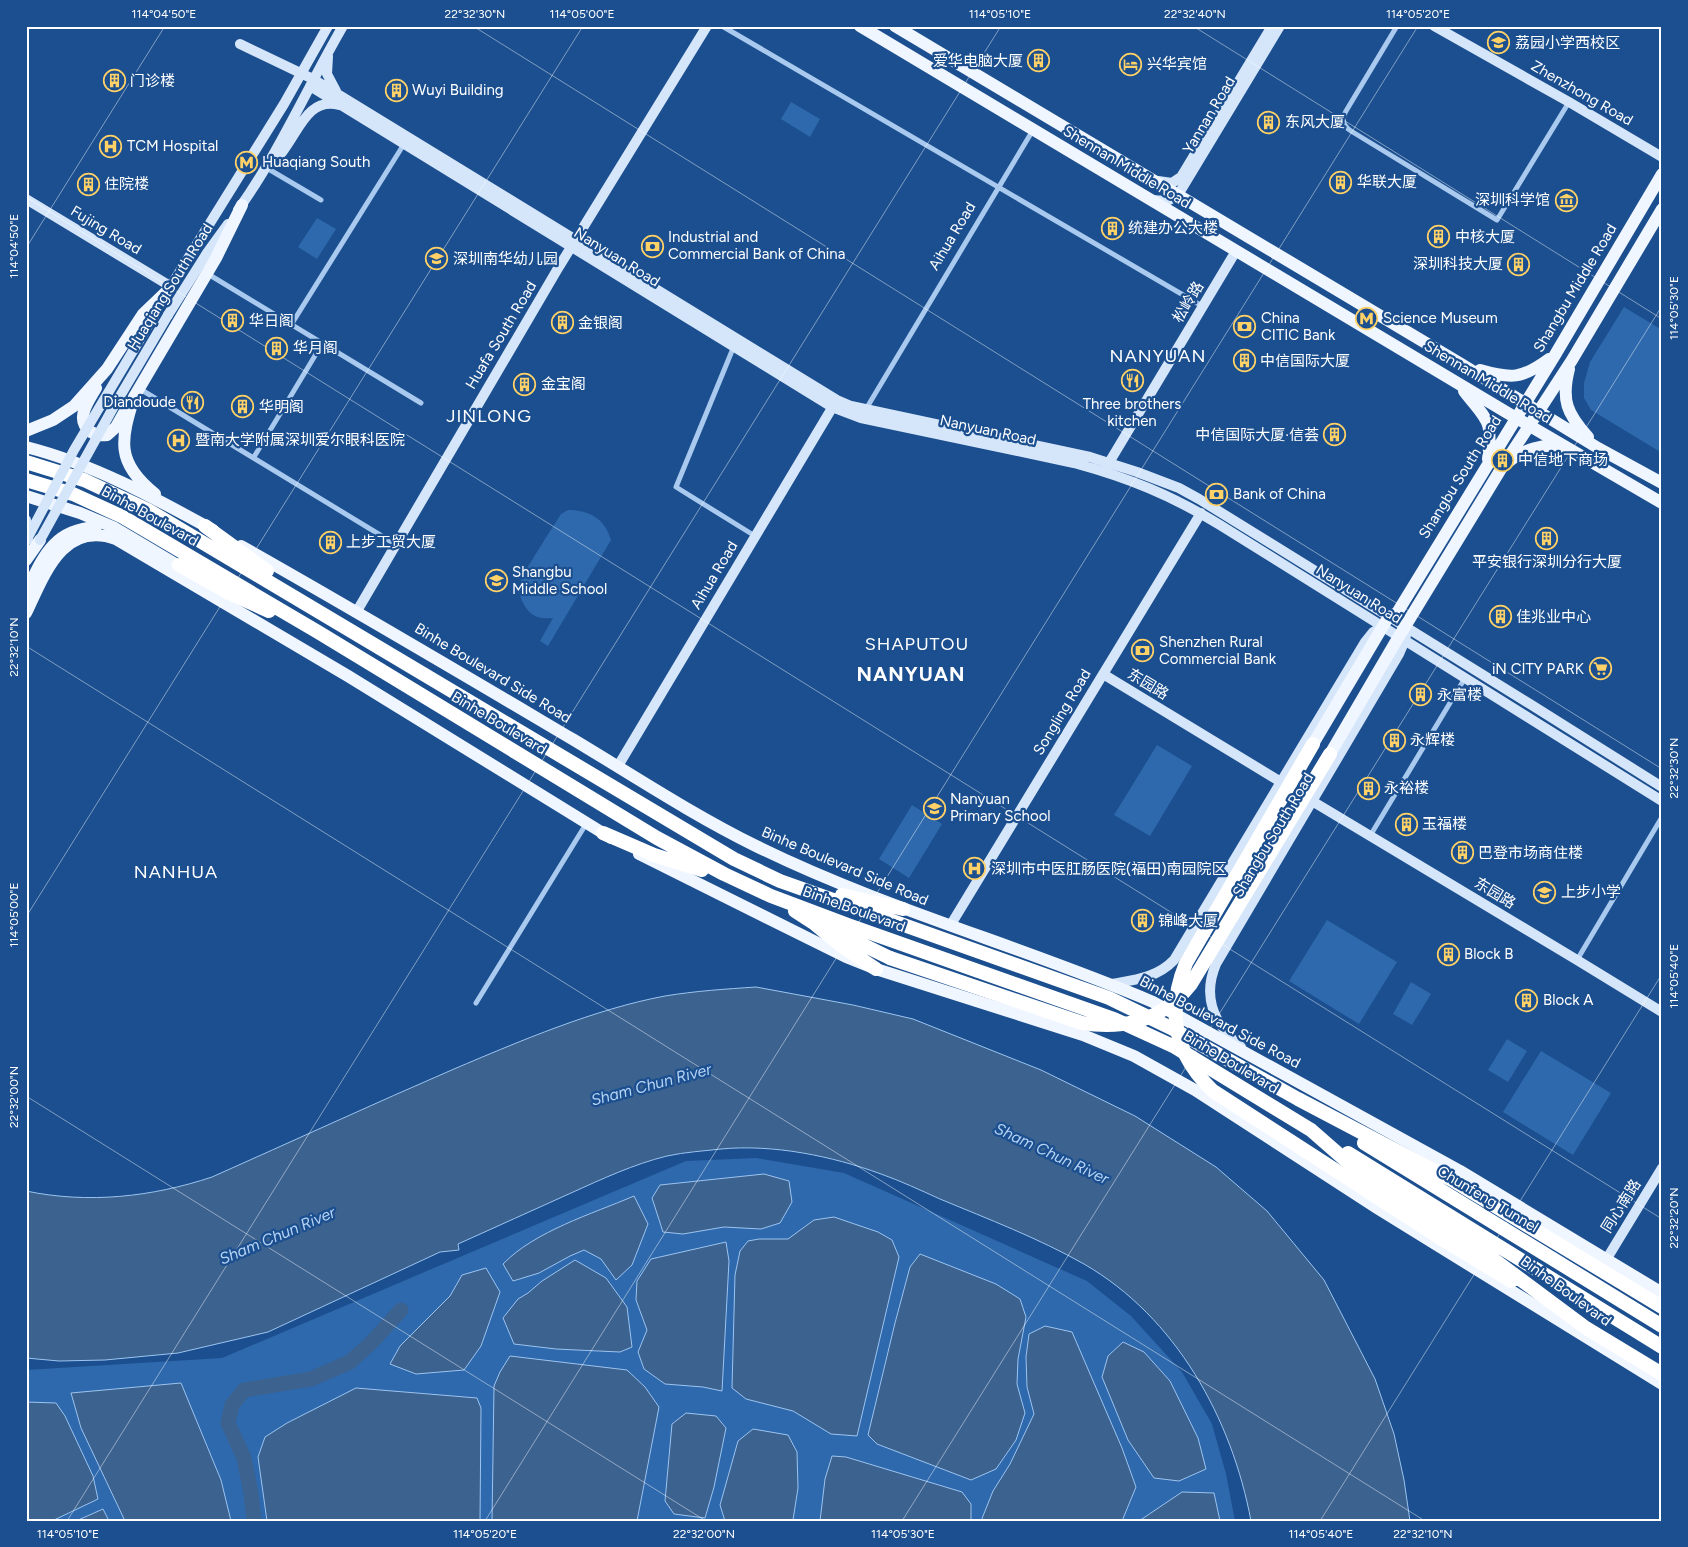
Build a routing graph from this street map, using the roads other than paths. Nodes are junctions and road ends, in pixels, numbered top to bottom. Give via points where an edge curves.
1 (328, 26) edge
2 (343, 26) edge
3 (707, 26) edge
4 (722, 26) edge
5 (860, 26) edge
6 (1272, 26) edge
7 (1280, 26) edge
8 (1397, 26) edge
9 (1434, 26) edge
10 (902, 28) edge
11 (240, 44) dead end
12 (331, 47) junction
13 (301, 73) junction
14 (312, 82) junction
15 (341, 100) junction
16 (1569, 102) junction
17 (284, 104) junction
18 (297, 112) junction
19 (1033, 130) junction
20 (404, 144) junction
21 (1662, 157) edge
22 (265, 167) junction
23 (1662, 174) edge
24 (1149, 179) junction
25 (999, 187) junction
26 (1178, 195) junction
27 (26, 199) edge
28 (321, 200) dead end
29 (1151, 200) junction
30 (242, 205) junction
31 (1662, 209) edge
32 (574, 243) junction
33 (1236, 251) junction
34 (207, 274) junction
35 (169, 288) junction
36 (1203, 306) junction
37 (292, 325) junction
38 (736, 343) junction
39 (322, 344) junction
40 (1555, 354) junction
41 (1572, 360) junction
42 (1461, 364) junction
43 (107, 369) junction
44 (1458, 382) junction
45 (137, 393) junction
46 (421, 403) dead end
47 (1525, 403) junction
48 (835, 404) junction
49 (866, 409) junction
50 (1539, 411) junction
51 (1516, 418) junction
52 (1529, 425) junction
53 (26, 430) edge
54 (26, 447) edge
55 (1598, 448) junction
56 (1574, 452) junction
57 (254, 458) junction
58 (26, 462) edge
59 (1487, 464) junction
60 (1107, 466) junction
61 (1501, 469) junction
62 (26, 480) edge
63 (1662, 483) edge
64 (26, 496) edge
65 (1662, 503) edge
66 (177, 510) junction
67 (1201, 513) junction
68 (26, 520) edge
69 (206, 526) junction
70 (755, 536) junction
71 (123, 537) junction
72 (40, 540) junction
73 (26, 541) edge
74 (396, 544) junction
75 (26, 546) edge
76 (26, 560) edge
77 (179, 565) junction
78 (26, 567) edge
79 (26, 592) edge
80 (357, 611) junction
81 (241, 612) junction
82 (26, 613) edge
83 (323, 613) junction
84 (1386, 621) junction
85 (318, 632) junction
86 (1403, 634) junction
87 (1103, 674) junction
88 (1465, 678) junction
89 (1313, 744) joint
90 (1330, 754) joint
91 (618, 766) junction
92 (1281, 782) junction
93 (1662, 787) edge
94 (1312, 801) junction
95 (1662, 801) edge
96 (1662, 817) edge
97 (586, 824) junction
98 (602, 833) junction
99 (1370, 837) junction
100 (780, 881) junction
101 (749, 886) junction
102 (771, 896) junction
103 (903, 909) junction
104 (815, 924) junction
105 (950, 926) junction
106 (1182, 947) junction
107 (1577, 960) junction
108 (1216, 964) junction
109 (876, 969) junction
110 (1112, 984) junction
111 (476, 1004) dead end
112 (1662, 1012) edge
113 (1252, 1056) junction
114 (1298, 1099) junction
115 (1311, 1130) junction
116 (1662, 1168) edge
117 (1606, 1260) junction
118 (1625, 1284) junction
119 (1662, 1295) edge
120 (1662, 1307) edge
121 (1662, 1326) edge
122 (1586, 1328) junction
123 (1662, 1347) edge
124 (1662, 1374) edge
125 (1662, 1384) edge

1 - 13 main road, Huaqiang South Road
2 - 12 main road, Huaqiang South Road
3 - 32 main road, Huafa South Road
4 - 25 street
5 - 19 main road, Shennan Middle Road
6 - 24 main road, Yannan Road via 1181,177 1172,183
7 - 26 main road, Yannan Road
8 - 16 street via 1346,111 1344,124 1497,220
9 - 16 main road, Zhenzhong Road
10 - 24 main road, Shennan Middle Road
11 - 13 main road, Nanyuan Road
12 - 14 main road, Huaqiang South Road
12 - 15 main road via 328,74
13 - 14 main road, Nanyuan Road
13 - 17 main road, Huaqiang South Road
14 - 15 main road, Nanyuan Road
14 - 18 main road, Huaqiang South Road
15 - 20 main road, Nanyuan Road
15 - 22 main road via 310,111 284,151
15 - 32 main road, Nanyuan Road
16 - 21 main road, Zhenzhong Road
17 - 18 main road
17 - 35 main road, Huaqiang South Road
18 - 22 main road, Huaqiang South Road
19 - 25 street, Aihua Road
19 - 29 main road, Shennan Middle Road
20 - 32 main road, Nanyuan Road
20 - 37 street
22 - 28 street
22 - 30 main road, Huaqiang South Road
23 - 40 main road, Shangbu Middle Road
24 - 26 main road, Shennan Middle Road
25 - 36 street
25 - 49 street, Aihua Road
26 - 29 main road via 1167,201
26 - 42 main road, Shennan Middle Road
27 - 35 main road, Fujing Road
29 - 33 main road, Shennan Middle Road
30 - 34 main road
30 - 72 main road, Huaqiang South Road, bridge via 168,315
31 - 41 main road
32 - 38 main road, Nanyuan Road
32 - 74 main road, Huafa South Road
33 - 36 main road, 松岭路
33 - 44 main road, Shennan Middle Road
34 - 37 street
34 - 45 main road
35 - 43 main road via 143,314
35 - 73 main road, Huaqiang South Road, bridge via 74,450
36 - 60 main road, 松岭路
37 - 39 street
38 - 48 main road, Nanyuan Road
38 - 70 street via 676,487
39 - 46 street
39 - 57 street
40 - 42 main road via 1535,369 1513,376 1493,374
40 - 47 main road, Shangbu Middle Road
41 - 50 main road
41 - 55 main road via 1565,390 1566,401 1580,428
42 - 47 main road, Shennan Middle Road
43 - 45 main road via 82,416 85,426 102,436 111,433
43 - 53 main road via 74,406 42,426
44 - 51 main road, Shennan Middle Road
44 - 59 main road via 1488,424
45 - 57 street
45 - 66 main road via 126,421 124,451 140,480
47 - 50 main road, Shennan Middle Road
47 - 51 main road, Shangbu Middle Road
48 - 49 main road, Nanyuan Road
48 - 60 main road, Nanyuan Road via 860,418 1074,463
48 - 70 main road, Aihua Road
49 - 60 main road, Nanyuan Road via 997,436
50 - 52 main road
50 - 55 main road, Shennan Middle Road
51 - 52 main road, Shennan Middle Road
51 - 59 main road, Shangbu South Road
52 - 56 main road, Shennan Middle Road
52 - 61 main road, Shangbu South Road
54 - 66 main road, Binhe Boulevard Side Road via 89,467
55 - 63 main road, Shennan Middle Road
56 - 61 main road via 1558,446 1540,447 1520,454
56 - 65 main road, Shennan Middle Road
57 - 74 street
58 - 83 highway, Binhe Boulevard via 84,480 148,510
59 - 84 main road, Shangbu South Road via 1397,613
60 - 67 main road, Nanyuan Road
60 - 84 main road, Nanyuan Road via 1171,485 1199,500
61 - 86 main road, Shangbu South Road
62 - 85 highway, Binhe Boulevard via 73,494 123,517
64 - 71 main road via 80,512
66 - 69 main road, Binhe Boulevard Side Road
67 - 84 main road, Nanyuan Road
67 - 87 main road, Songling Road
68 - 75 main road
69 - 80 main road, Binhe Boulevard Side Road
69 - 83 highway
70 - 91 main road, Aihua Road
71 - 77 main road
71 - 79 main road via 106,527 93,527 61,538 47,551
71 - 81 main road
71 - 82 main road via 96,535 69,544 52,562
72 - 76 main road
72 - 78 main road, Huaqiang South Road
74 - 80 main road, Huafa South Road
77 - 81 main road
77 - 85 highway via 245,601
80 - 91 main road, Binhe Boulevard Side Road
81 - 97 main road
83 - 100 highway, Binhe Boulevard via 734,859
84 - 86 main road, Nanyuan Road
84 - 89 main road, Shangbu South Road
84 - 92 main road, Shangbu South Road via 1365,642
85 - 101 highway, Binhe Boulevard via 702,864
86 - 88 main road, Nanyuan Road
86 - 90 main road, Shangbu South Road
86 - 93 main road, Nanyuan Road
86 - 94 main road, Shangbu South Road via 1399,654
87 - 92 main road, 东园路
87 - 105 main road, Songling Road
88 - 95 main road, Nanyuan Road
88 - 99 street
89 - 122 highway, bridge via 1180,977 1176,1026 1192,1068 1213,1091
90 - 104 highway, bridge via 1191,984 1166,1008 1145,1020 1107,1026 1082,1023 890,958
91 - 103 main road, Binhe Boulevard Side Road via 693,813 754,845 801,868
92 - 106 main road, Shangbu South Road
94 - 99 main road, 东园路
94 - 108 main road, Shangbu South Road
96 - 107 street
97 - 98 main road
97 - 111 street
98 - 101 highway via 654,855
98 - 109 main road via 651,861
99 - 107 main road, 东园路
100 - 103 highway
100 - 114 highway, Binhe Boulevard via 1109,998 1171,1028
101 - 102 highway, Binhe Boulevard
102 - 104 highway
102 - 115 highway, Binhe Boulevard via 1136,1028 1176,1047
103 - 105 main road, Binhe Boulevard Side Road
104 - 109 highway
105 - 110 main road, Binhe Boulevard Side Road
106 - 108 main road via 1180,959 1191,973 1204,974
106 - 110 main road, Shangbu South Road via 1161,971
107 - 112 main road, 东园路
108 - 113 main road, Shangbu South Road via 1210,987 1213,1010 1227,1034
109 - 125 main road via 1084,1035 1160,1069
110 - 113 main road, Binhe Boulevard Side Road via 1162,1006
113 - 117 main road, Binhe Boulevard Side Road via 1460,1171
114 - 118 highway, Binhe Boulevard via 1452,1180
114 - 121 highway, Chunfeng Tunnel via 1354,1137
115 - 122 highway, Binhe Boulevard via 1359,1172 1481,1250
115 - 123 highway
116 - 117 main road, 同心南路
117 - 119 main road, Binhe Boulevard Side Road
118 - 119 highway
118 - 120 highway, Binhe Boulevard
122 - 124 highway, Binhe Boulevard

